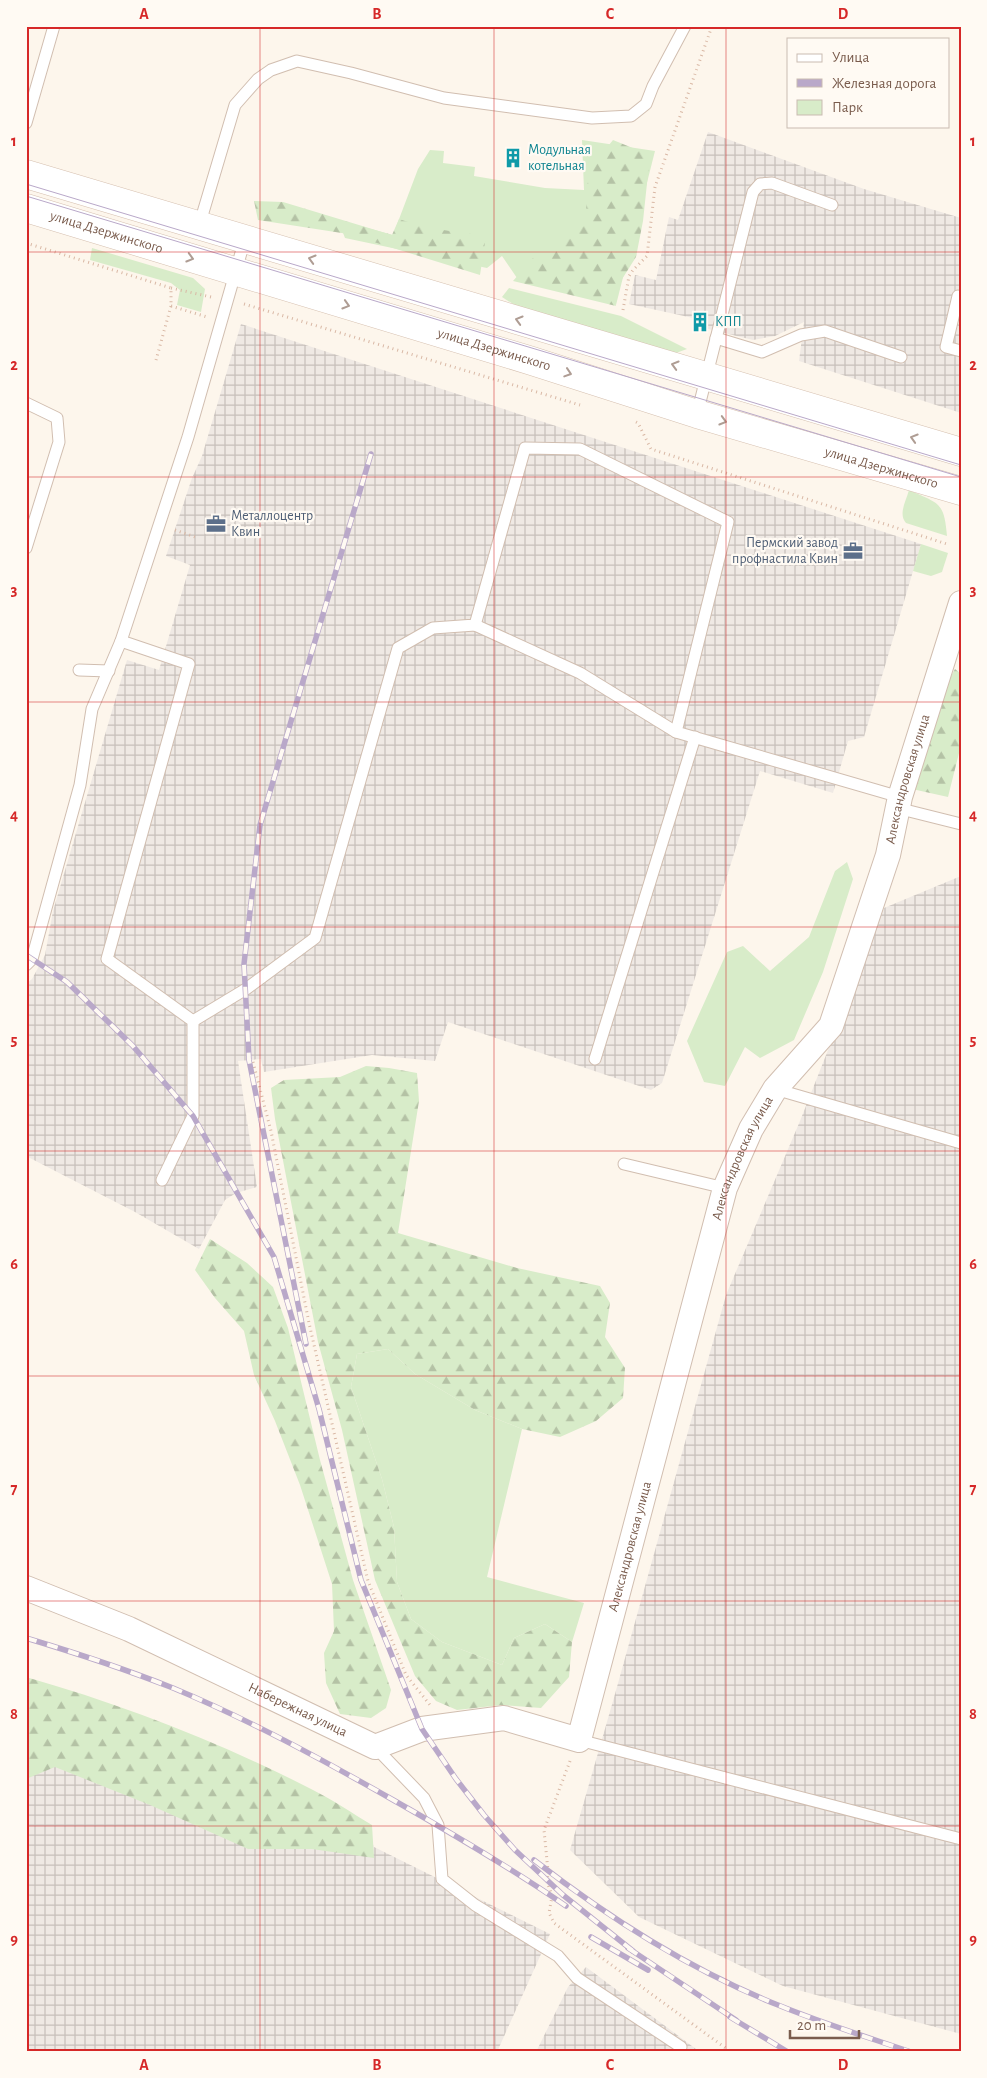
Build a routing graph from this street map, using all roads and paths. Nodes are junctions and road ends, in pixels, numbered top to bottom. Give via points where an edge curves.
1 (54, 26) edge
2 (685, 26) edge
3 (712, 26) edge
4 (26, 123) edge
5 (26, 174) edge
6 (832, 205) dead end
7 (26, 208) edge
8 (199, 226) junction
9 (245, 239) junction
10 (26, 243) edge
11 (235, 271) junction
12 (170, 288) junction
13 (958, 296) dead end
14 (228, 300) junction
15 (171, 306) junction
16 (623, 310) dead end
17 (206, 317) dead end
18 (716, 338) junction
19 (961, 351) edge
20 (901, 357) dead end
21 (156, 360) dead end
22 (707, 375) junction
23 (26, 402) edge
24 (581, 406) dead end
25 (696, 414) junction
26 (629, 420) dead end
27 (961, 452) edge
28 (961, 491) edge
29 (159, 525) junction
30 (198, 538) dead end
31 (947, 544) dead end
32 (26, 548) edge
33 (959, 618) edge
34 (475, 625) junction
35 (121, 641) junction
36 (79, 670) dead end
37 (109, 671) junction
38 (676, 732) junction
39 (695, 737) junction
40 (899, 802) junction
41 (961, 824) edge
42 (26, 965) edge
43 (193, 1020) junction
44 (595, 1059) dead end
45 (253, 1062) dead end
46 (775, 1089) junction
47 (961, 1144) edge
48 (624, 1164) dead end
49 (162, 1180) dead end
50 (725, 1188) junction
51 (26, 1588) edge
52 (446, 1726) junction
53 (579, 1740) junction
54 (375, 1747) junction
55 (961, 1839) edge
56 (682, 2050) edge
57 (732, 2052) edge

1 - 4 lane
2 - 8 lane via 652,86 646,104 631,116 592,118 444,98 297,61 271,70 258,79 235,105
3 - 16 path via 655,187 647,256 632,270
5 - 8 main road
6 - 18 lane via 772,183 766,182 757,187 748,205
7 -> 11 main road, улица Дзержинского
8 - 9 main road
9 - 11 lane
22 -> 9 main road
10 - 12 path
11 - 14 lane
11 -> 25 main road, улица Дзержинского
12 - 14 path
12 - 15 path
13 - 19 lane via 946,347
14 - 24 path
14 - 29 lane
15 - 17 path
15 - 21 path
18 - 20 lane via 762,352 801,335 825,331
18 - 22 lane
22 - 25 lane
27 -> 22 main road
23 - 32 lane via 57,418 59,442
25 -> 28 main road, улица Дзержинского
26 - 31 path via 638,423 651,449
29 - 30 path
29 - 35 lane
33 - 40 street, Александровская улица
34 - 38 lane via 580,673
34 - 38 lane via 526,448 580,449 728,522
34 - 43 lane via 433,628 398,648 315,938 246,988
35 - 37 lane
35 - 43 lane via 189,664 107,959
36 - 37 lane
37 - 42 lane via 92,709 80,784 32,959
38 - 39 lane
39 - 40 lane
39 - 44 lane
40 - 41 lane
40 - 46 street, Александровская улица via 888,855 831,1026
43 - 49 lane via 192,1116
45 - 52 path via 271,1131 309,1323 368,1581 406,1675
46 - 47 lane
46 - 50 street, Александровская улица via 751,1129
48 - 50 lane
50 - 53 street, Александровская улица
51 - 54 street, Набережная улица via 129,1629
52 - 53 street via 504,1718
52 - 54 street via 422,1729
53 - 55 lane
53 - 57 path via 544,1830 547,1881 552,1896 549,1913 554,1923
54 - 56 lane via 424,1798 438,1825 442,1879 475,1905 558,1956 577,1978

